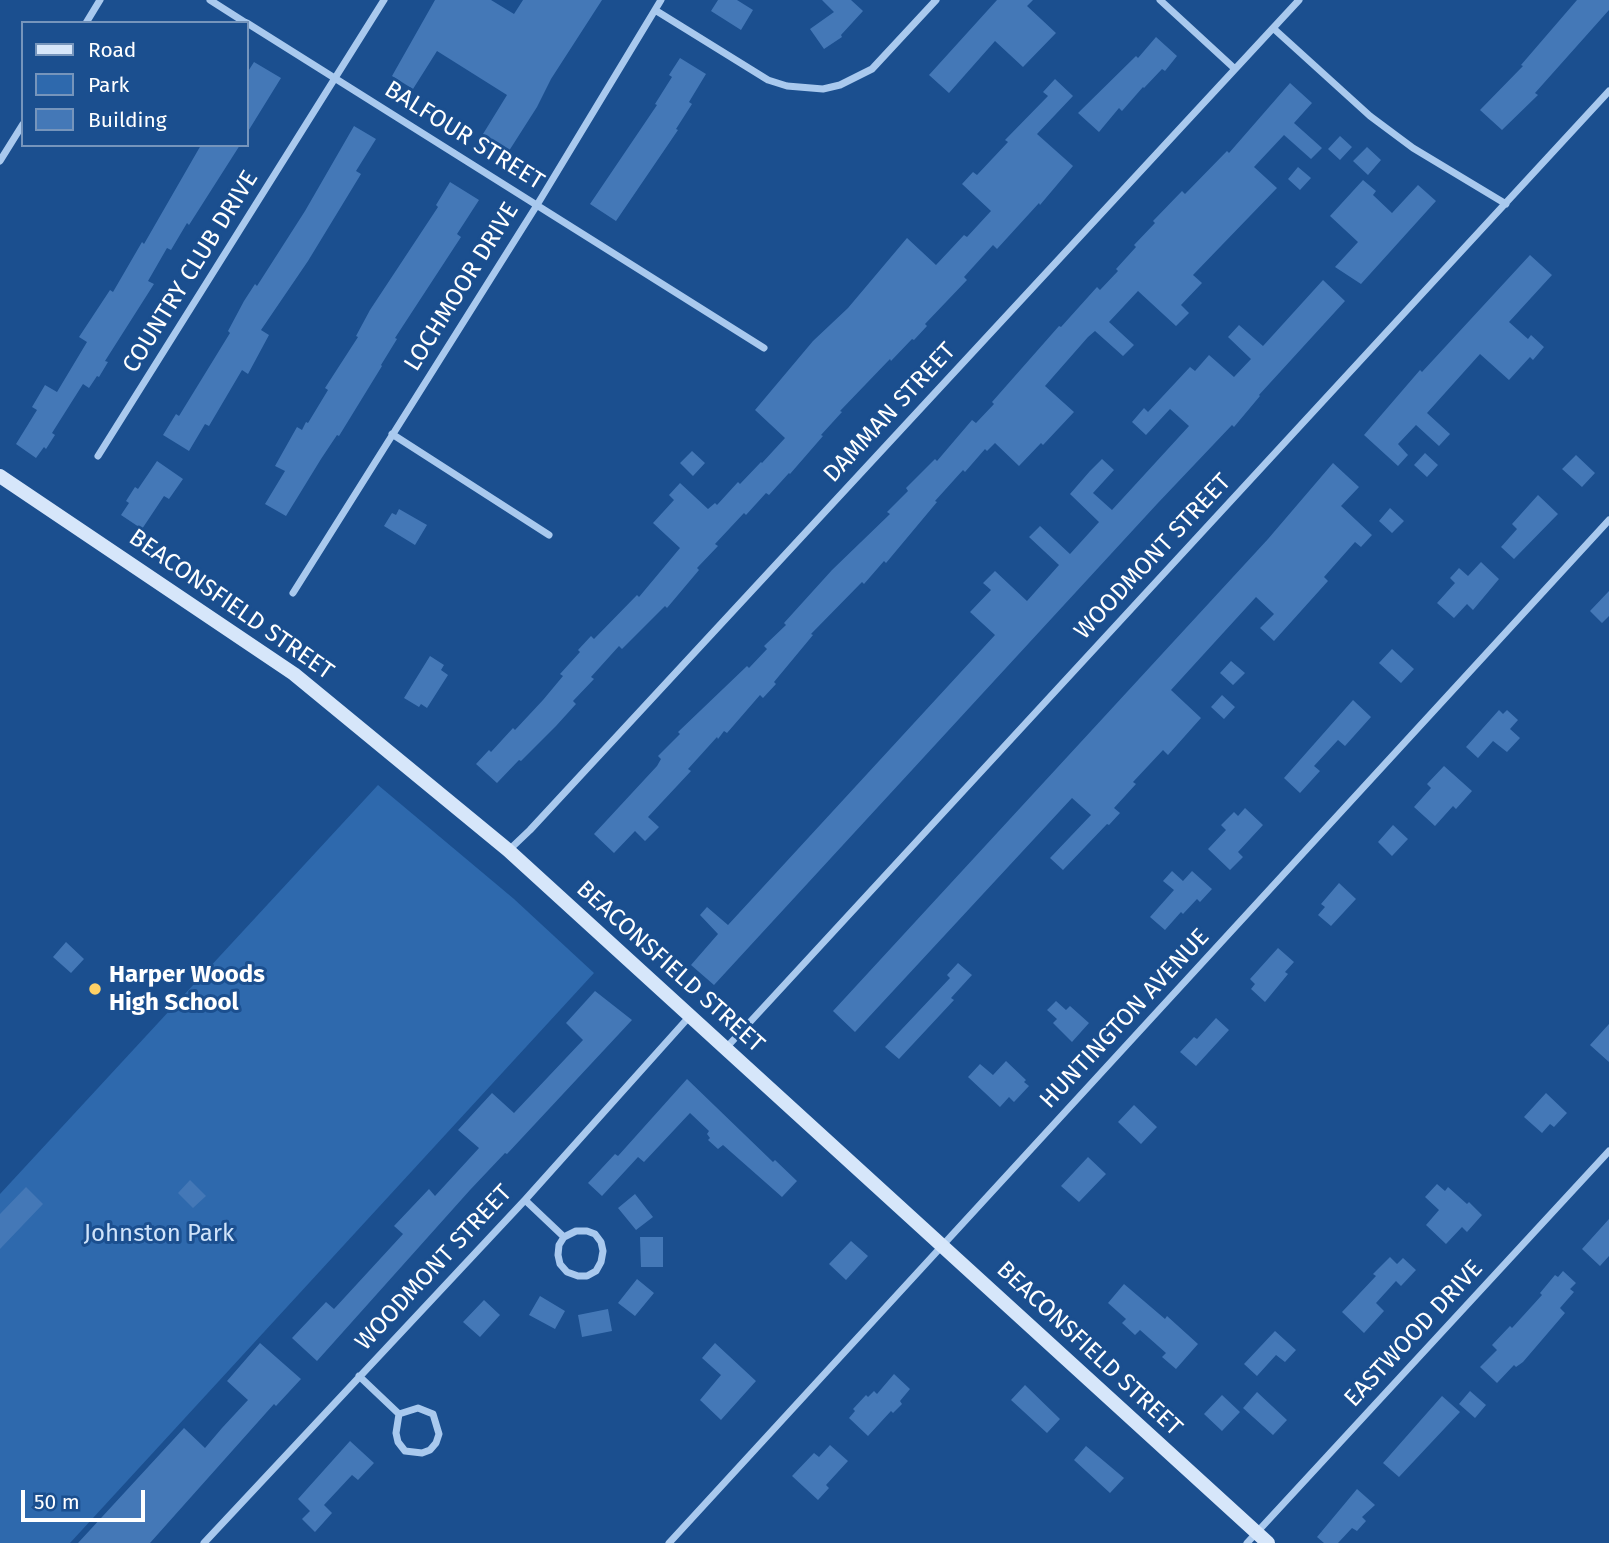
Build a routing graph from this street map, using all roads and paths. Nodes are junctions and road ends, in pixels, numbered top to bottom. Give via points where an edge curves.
1 (100, 0) edge
2 (210, 0) edge
3 (384, 0) edge
4 (661, 0) edge
5 (936, 0) edge
6 (1160, 0) edge
7 (1299, 0) edge
8 (655, 10) junction
9 (87, 21) edge
10 (243, 21) edge
11 (248, 24) edge
12 (1273, 28) junction
13 (1235, 69) junction
14 (335, 79) junction
15 (1609, 91) edge
16 (21, 127) edge
17 (0, 161) edge
18 (1506, 204) junction
19 (537, 205) junction
20 (764, 348) dead end
21 (392, 434) junction
22 (98, 456) dead end
23 (0, 476) edge
24 (1609, 520) edge
25 (550, 535) dead end
26 (293, 593) dead end
27 (508, 850) junction
28 (690, 1017) junction
29 (726, 1049) junction
30 (1609, 1152) edge
31 (525, 1200) junction
32 (564, 1237) junction
33 (943, 1246) junction
34 (359, 1376) junction
35 (399, 1414) junction
36 (1252, 1538) edge
37 (204, 1543) edge
38 (668, 1543) edge
39 (1268, 1543) edge

1 - 9 street
2 - 10 street, BALFOUR STREET
3 - 14 street, COUNTRY CLUB DRIVE
4 - 8 street, LOCHMOOR DRIVE
5 - 8 street via 872,69 823,89 768,79
6 - 13 street
7 - 12 street, DAMMAN STREET
8 - 19 street, LOCHMOOR DRIVE
11 - 14 street, BALFOUR STREET
12 - 13 street, DAMMAN STREET
12 - 18 street via 1370,116 1413,148
13 - 27 street, DAMMAN STREET
14 - 19 street, BALFOUR STREET
14 - 22 street, COUNTRY CLUB DRIVE
15 - 18 street, WOODMONT STREET
16 - 17 street
18 - 29 street, WOODMONT STREET
19 - 20 street, BALFOUR STREET
19 - 21 street, LOCHMOOR DRIVE
21 - 25 street
21 - 26 street, LOCHMOOR DRIVE
23 - 27 street, BEACONSFIELD STREET via 294,674
24 - 33 street, HUNTINGTON AVENUE
27 - 28 street, BEACONSFIELD STREET
28 - 29 street, BEACONSFIELD STREET
28 - 31 street, WOODMONT STREET
29 - 33 street, BEACONSFIELD STREET
30 - 36 street, EASTWOOD DRIVE
31 - 32 street
31 - 34 street, WOODMONT STREET
32 - 32 street via 576,1231 595,1234 603,1251 596,1271 587,1276 567,1272 558,1255
33 - 36 street, BEACONSFIELD STREET
33 - 38 street, HUNTINGTON AVENUE
34 - 35 street
34 - 37 street, WOODMONT STREET
35 - 35 street via 418,1408 433,1415 436,1443 430,1450 405,1451 396,1433
36 - 39 street, BEACONSFIELD STREET

